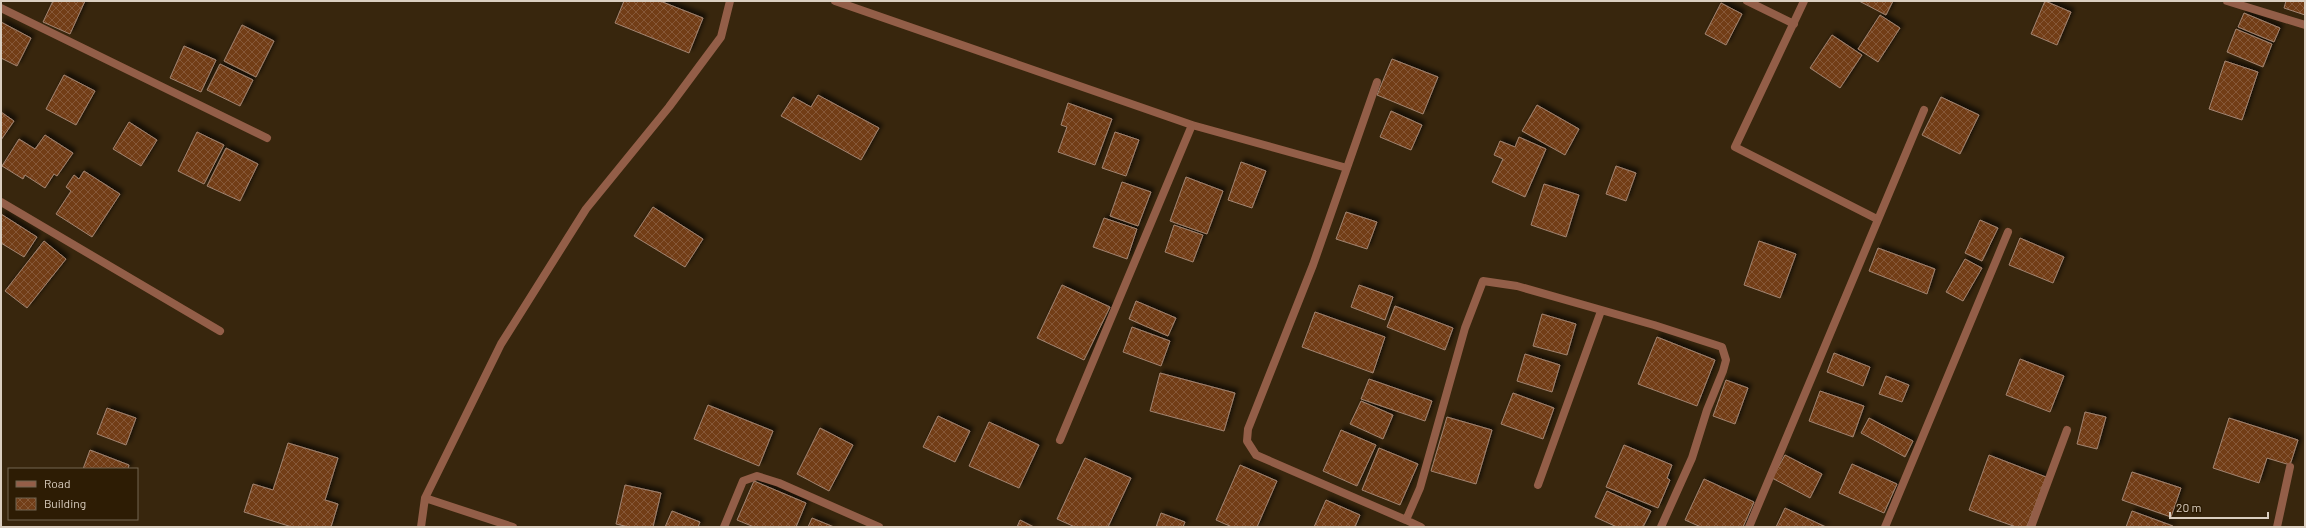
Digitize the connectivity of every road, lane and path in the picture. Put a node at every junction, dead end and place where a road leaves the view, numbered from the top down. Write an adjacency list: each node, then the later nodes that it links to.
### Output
1 (730, 1): 23 (street)
2 (835, 1): 11 (street)
3 (1747, 1): 7 (street)
4 (1804, 1): 7 (street)
5 (2227, 1): 8 (street)
6 (1, 8): 12 (street)
7 (1794, 24): 15 (street)
8 (2305, 25)
9 (1377, 82): 13 (street)
10 (1924, 110): 15 (street)
11 (1192, 125): 13 (street); 20 (street)
12 (267, 138)
13 (1348, 168): 24 (street)
14 (1, 202): 18 (street)
15 (1877, 219): 31 (street)
16 (2008, 232): 32 (street)
17 (1601, 311): 22 (street); 24 (street); 30 (street)
18 (220, 331)
19 (2066, 430): 33 (street)
20 (1060, 440)
21 (2290, 467): 34 (street)
22 (1538, 485)
23 (425, 498): 25 (street); 26 (street)
24 (1406, 520): 29 (street)
25 (421, 527)
26 (513, 527)
27 (724, 527): 28 (street)
28 (879, 527)
29 (1421, 527)
30 (1661, 527)
31 (1748, 527)
32 (1885, 527)
33 (2031, 527)
34 (2277, 527)

